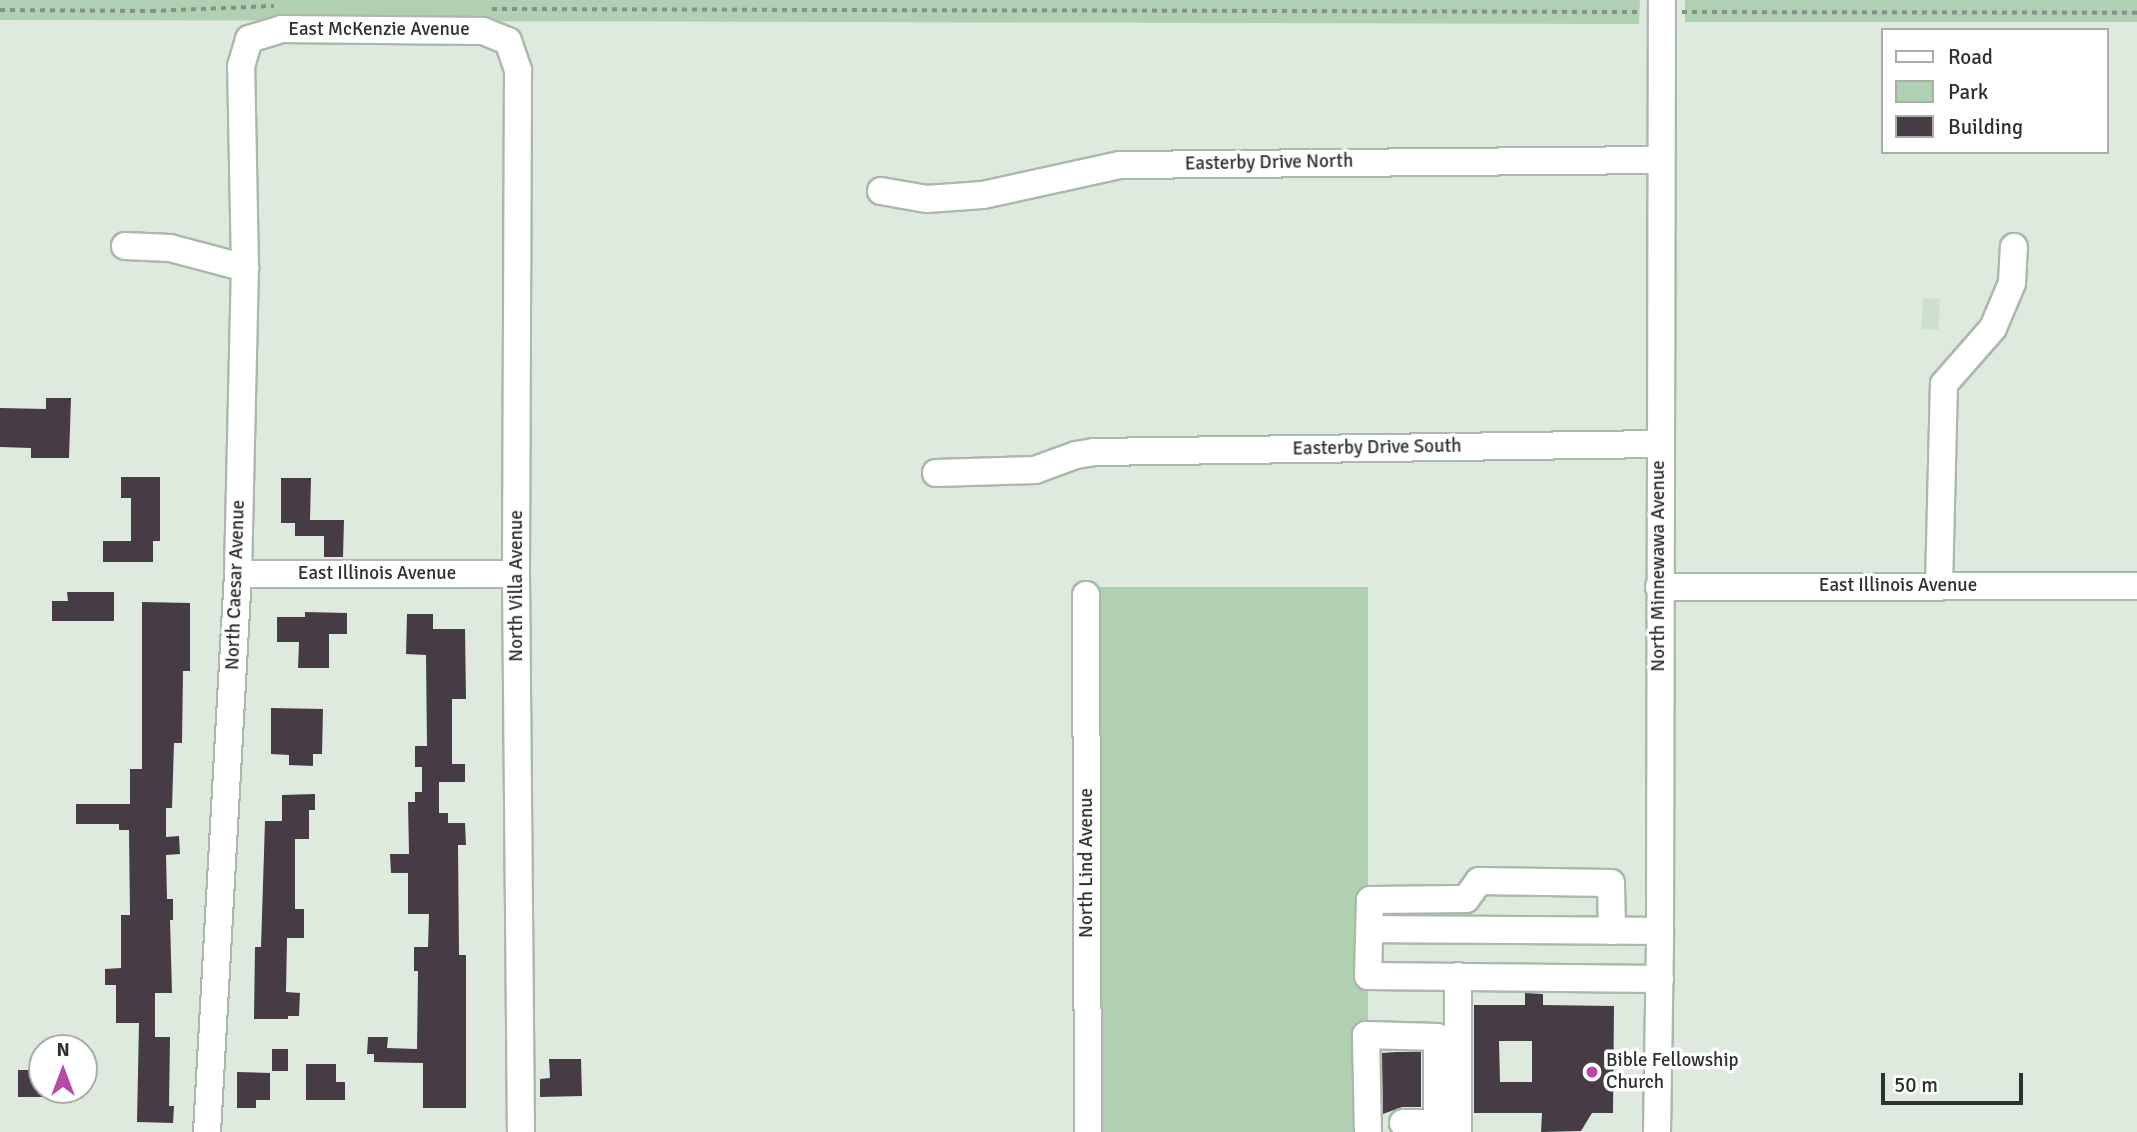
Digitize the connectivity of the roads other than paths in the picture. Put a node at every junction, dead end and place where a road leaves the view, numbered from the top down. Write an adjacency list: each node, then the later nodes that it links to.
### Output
1 (1662, 6): 4 (street, North Minnewawa Avenue)
2 (249, 39): 3 (street, East McKenzie Avenue); 8 (street, North Caesar Avenue)
3 (508, 41): 11 (street, North Villa Avenue)
4 (1661, 160): 5 (street, Easterby Drive North); 9 (street, North Minnewawa Avenue)
5 (881, 191)
6 (125, 246): 8 (street)
7 (2014, 247): 13 (street)
8 (245, 268): 12 (street, North Caesar Avenue)
9 (1659, 444): 10 (street, Easterby Drive South); 15 (street, North Minnewawa Avenue)
10 (936, 473)
11 (516, 573): 12 (street, East Illinois Avenue); 25 (street, North Villa Avenue)
12 (238, 574): 24 (street, North Caesar Avenue)
13 (1940, 586): 14 (street, East Illinois Avenue); 15 (street, East Illinois Avenue)
14 (2137, 586)
15 (1659, 587): 19 (street, North Minnewawa Avenue)
16 (1086, 595): 26 (street, North Lind Avenue)
17 (1370, 929): 18 (street); 18 (street); 20 (street)
18 (1612, 931): 19 (street)
19 (1660, 931): 21 (street, North Minnewawa Avenue)
20 (1458, 976): 21 (street); 23 (street)
21 (1660, 979): 28 (street, North Minnewawa Avenue)
22 (1403, 1123): 23 (street)
23 (1444, 1129): 27 (street)
24 (207, 1132)
25 (521, 1132)
26 (1088, 1132)
27 (1368, 1132)
28 (1657, 1132)

